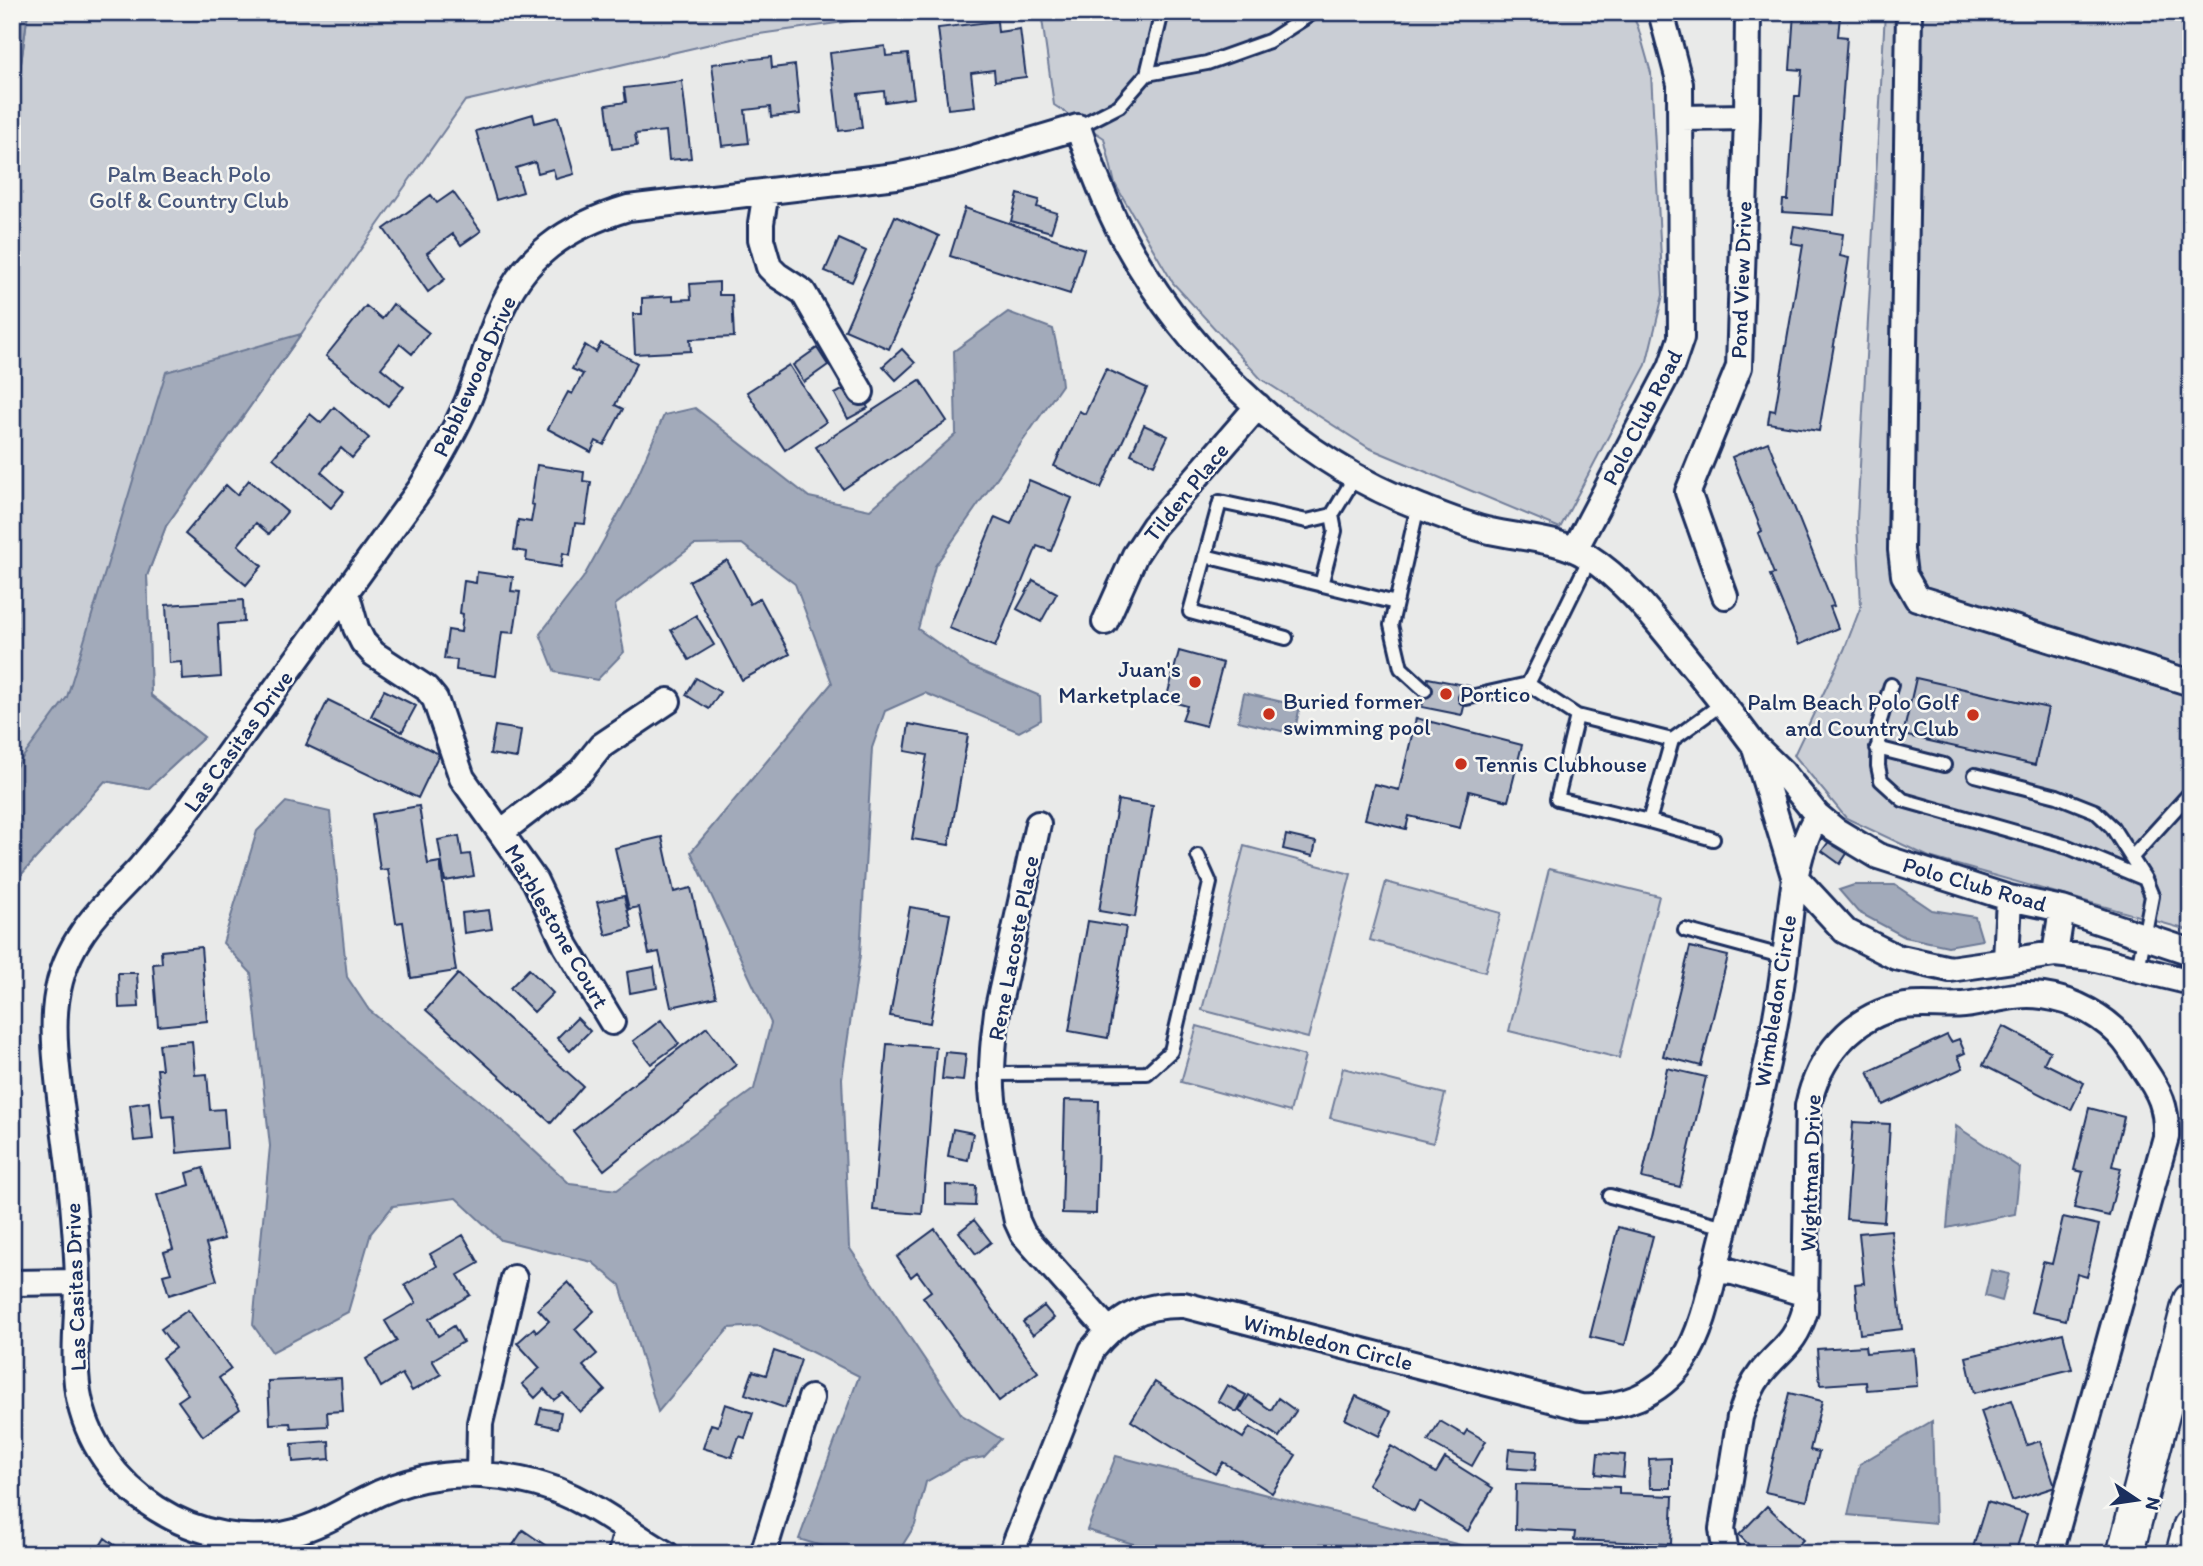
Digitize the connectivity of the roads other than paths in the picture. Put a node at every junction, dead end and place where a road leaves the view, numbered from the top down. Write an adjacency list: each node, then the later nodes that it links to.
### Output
1 (1162, 12): 6 (lane)
2 (1314, 12): 6 (lane)
3 (1661, 12): 8 (street, Polo Club Road)
4 (1748, 12): 7 (street, Pond View Drive)
5 (1909, 12): 24 (street)
6 (1147, 74): 9 (lane)
7 (1748, 117): 8 (street); 20 (street, Pond View Drive)
8 (1681, 118): 16 (street, Polo Club Road)
9 (1078, 127): 10 (street, Pebblewood Drive); 12 (street)
10 (766, 192): 11 (street); 19 (street, Pebblewood Drive)
11 (861, 392)
12 (1258, 406): 13 (street); 22 (street, Tilden Place)
13 (1356, 475): 14 (street); 15 (lane)
14 (1418, 506): 16 (street); 21 (lane)
15 (1332, 515): 17 (lane); 18 (lane)
16 (1582, 553): 25 (lane); 30 (street, Polo Club Road)
17 (1205, 555): 18 (lane); 23 (lane)
18 (1321, 584): 21 (lane)
19 (345, 592): 41 (street, Marblestone Court); 63 (street, Las Casitas Drive)
20 (1725, 596)
21 (1396, 603): 27 (lane)
22 (1105, 622)
23 (1286, 638)
24 (2191, 683)
25 (1528, 684): 28 (lane); 31 (lane)
26 (1891, 685): 34 (lane)
27 (1425, 690)
28 (1466, 698)
29 (668, 701): 41 (street, Marblestone Court)
30 (1723, 703): 32 (lane); 33 (street, Polo Club Road)
31 (1577, 716): 32 (lane); 39 (lane)
32 (1672, 740): 39 (lane)
33 (1754, 745): 38 (street, Polo Club Road); 45 (street, Polo Club Road)
34 (1877, 748): 35 (lane); 46 (lane)
35 (1944, 765)
36 (1975, 775): 44 (lane)
37 (2191, 792): 44 (lane)
38 (1816, 816): 45 (street, Wimbledon Circle); 47 (street, Polo Club Road)
39 (1650, 821): 42 (lane)
40 (1038, 824): 58 (street, Rene Lacoste Place)
41 (501, 832): 57 (street, Marblestone Court)
42 (1713, 839)
43 (1198, 856): 58 (lane)
44 (2132, 857): 46 (lane)
45 (1794, 876): 53 (street, Wimbledon Circle); 54 (street, Polo Club Road)
46 (2145, 879): 50 (lane)
47 (2009, 898): 48 (street, Polo Club Road); 54 (street)
48 (2062, 909): 50 (street, Polo Club Road); 52 (street)
49 (1685, 930): 53 (lane)
50 (2146, 936): 51 (street, Polo Club Road); 55 (lane)
51 (2191, 952)
52 (2055, 954): 54 (street, Polo Club Road); 55 (street, Polo Club Road)
53 (1785, 957): 60 (street, Wimbledon Circle)
54 (2006, 960)
55 (2138, 969): 56 (street, Polo Club Road)
56 (2191, 982)
57 (612, 1021)
58 (992, 1074): 67 (street, Rene Lacoste Place)
59 (1610, 1196): 60 (lane)
60 (1726, 1227): 61 (street, Wimbledon Circle)
61 (1714, 1270): 65 (street); 67 (street, Wimbledon Circle)
62 (514, 1278): 69 (street)
63 (78, 1282): 64 (street); 72 (street, Las Casitas Drive)
64 (12, 1283)
65 (1806, 1294): 77 (street, Wightman Drive); 78 (street, Wightman Drive)
66 (2191, 1301): 79 (main road)
67 (1108, 1330): 76 (street, Wimbledon Circle)
68 (811, 1398): 75 (street)
69 (478, 1474): 71 (street, Las Casitas Drive); 72 (street, Las Casitas Drive)
70 (2191, 1527): 80 (main road)
71 (627, 1530): 73 (street); 74 (street, Las Casitas Drive)
72 (210, 1544)
73 (621, 1554)
74 (666, 1554)
75 (763, 1554)
76 (1010, 1554)
77 (1726, 1554)
78 (2050, 1554)
79 (2125, 1554)
80 (2184, 1554)

